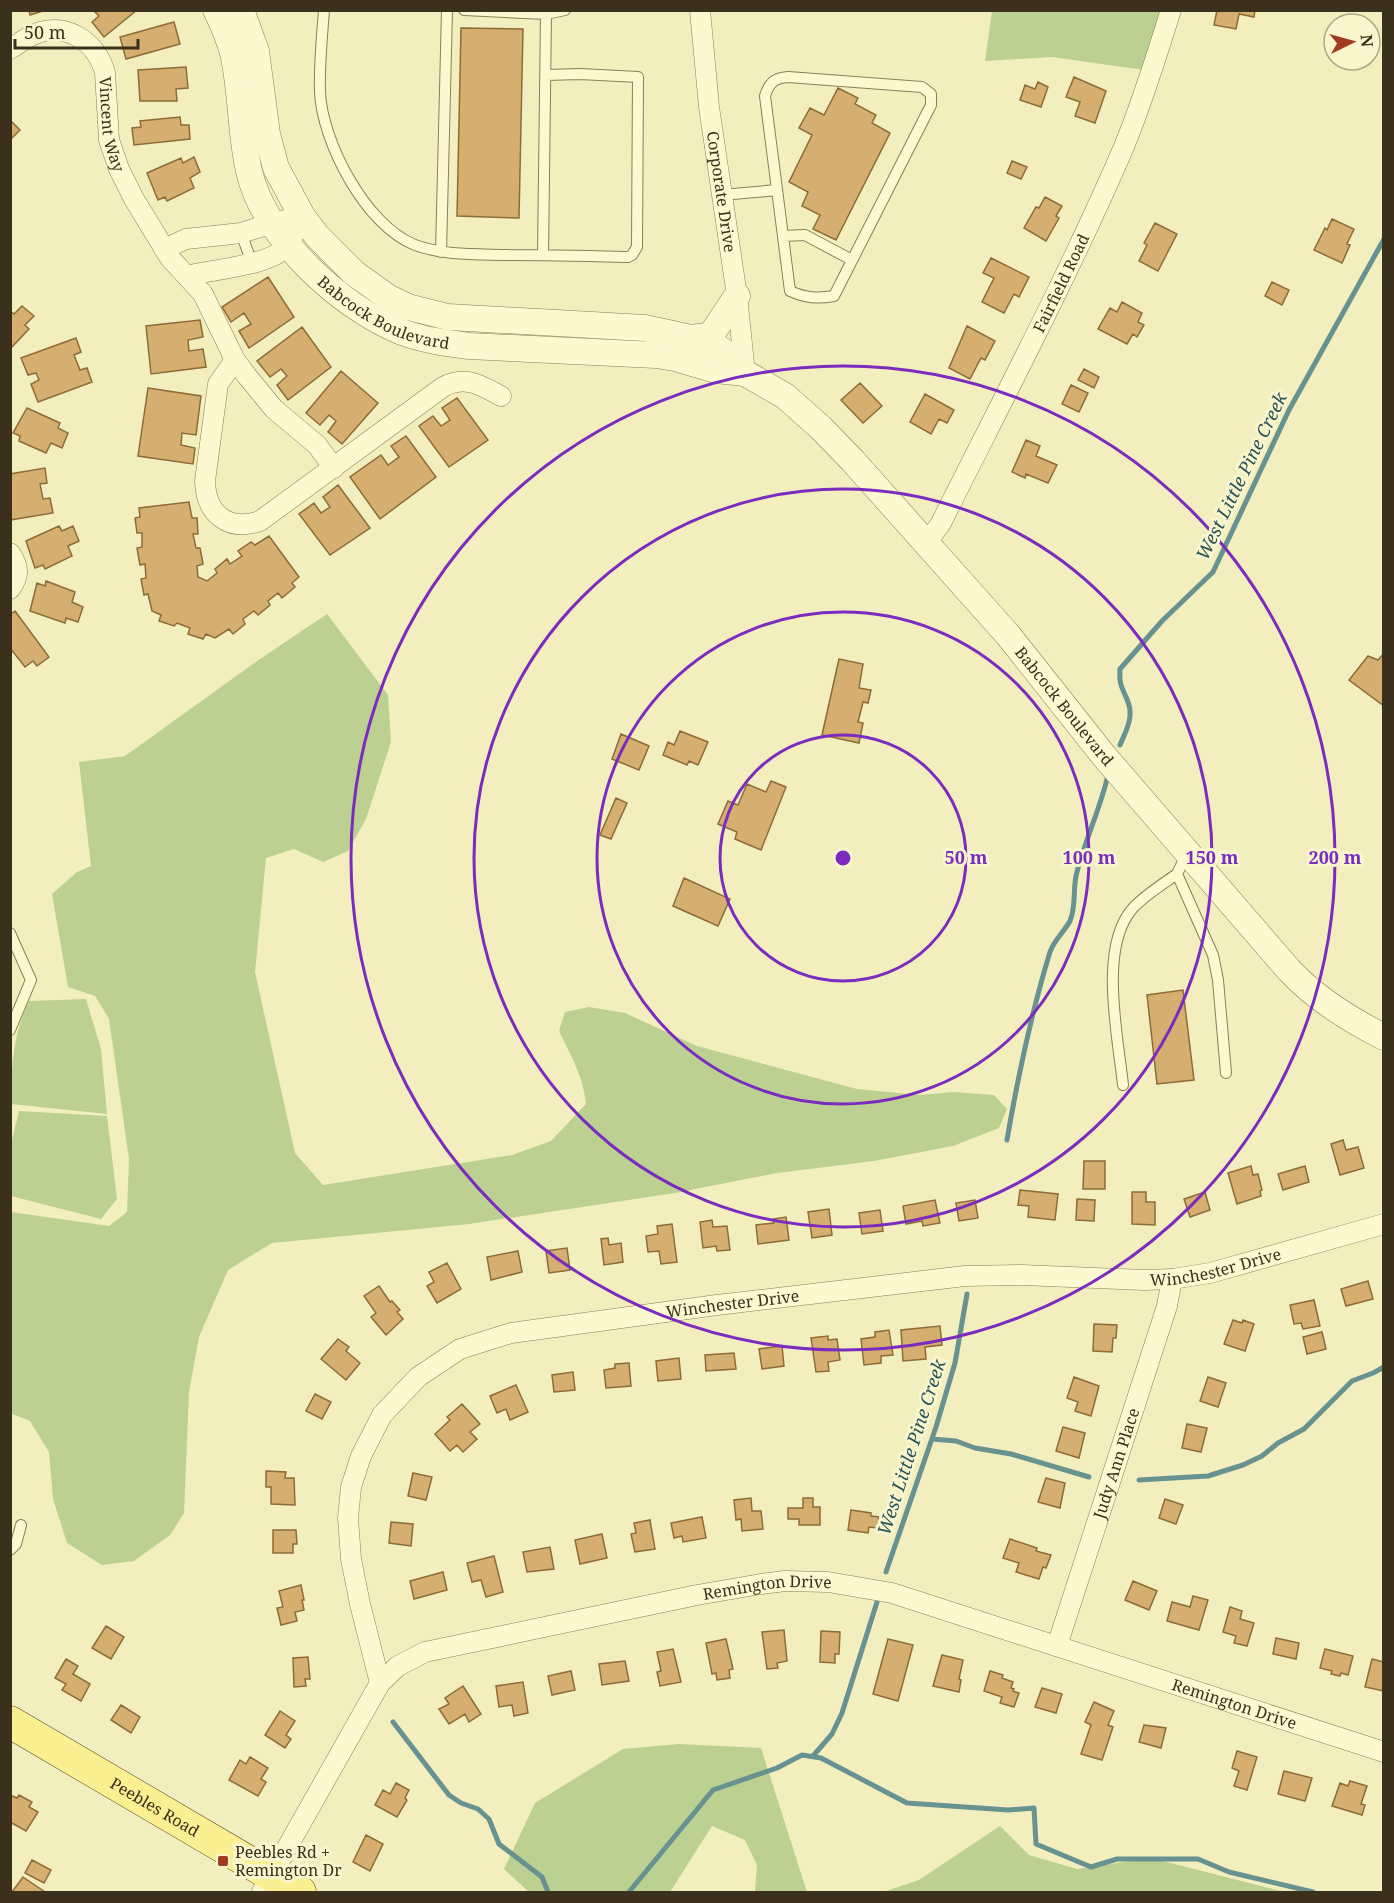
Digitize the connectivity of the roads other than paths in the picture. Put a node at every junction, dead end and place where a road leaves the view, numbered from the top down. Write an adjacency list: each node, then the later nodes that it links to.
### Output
1 (216, 10): 15 (street, Babcock Boulevard)
2 (241, 10): 14 (street, Babcock Boulevard)
3 (324, 10): 20 (lane)
4 (447, 10): 20 (lane)
5 (464, 10): 9 (lane)
6 (565, 10): 9 (lane)
7 (700, 10): 13 (street, Corporate Drive)
8 (1171, 10): 31 (street, Fairfield Road)
9 (546, 14): 11 (lane)
10 (10, 50): 19 (street, Vincent Way)
11 (546, 75): 21 (lane); 21 (lane)
12 (777, 190): 13 (lane); 17 (lane); 22 (lane)
13 (722, 195): 25 (street, Corporate Drive)
14 (302, 216): 15 (street); 18 (street); 26 (street, Babcock Boulevard)
15 (273, 223): 16 (street); 18 (street, Babcock Boulevard)
16 (241, 233): 19 (street); 23 (lane)
17 (783, 236): 22 (lane); 22 (lane)
18 (288, 245): 23 (street); 28 (street, Babcock Boulevard)
19 (164, 249): 24 (street, Vincent Way)
20 (441, 252): 21 (lane)
21 (543, 255)
22 (852, 260)
23 (252, 263): 24 (street)
24 (187, 276): 27 (street, Vincent Way)
25 (737, 296): 26 (street); 28 (street, Corporate Drive)
26 (691, 338): 28 (street, Babcock Boulevard)
27 (235, 360): 30 (street, Vincent Way); 30 (street)
28 (746, 373): 31 (street, Babcock Boulevard)
29 (501, 396): 30 (street)
30 (334, 468)
31 (926, 544): 34 (street, Babcock Boulevard)
32 (10, 553): 33 (street)
33 (10, 589)
34 (1182, 863): 37 (street, Babcock Boulevard); 38 (lane); 39 (lane)
35 (10, 933): 36 (lane)
36 (10, 1030)
37 (1383, 1037)
38 (1226, 1073)
39 (1123, 1085)
40 (1383, 1224): 41 (street, Winchester Drive)
41 (1172, 1279): 44 (street, Judy Ann Place); 45 (street, Winchester Drive)
42 (21, 1525): 43 (lane)
43 (10, 1550)
44 (1057, 1647): 45 (street, Remington Drive); 47 (street, Remington Drive)
45 (380, 1683): 48 (street, Remington Drive)
46 (10, 1722): 48 (main road, Peebles Road)
47 (1383, 1752)
48 (267, 1885): 49 (main road, Peebles Road)
49 (300, 1893)

